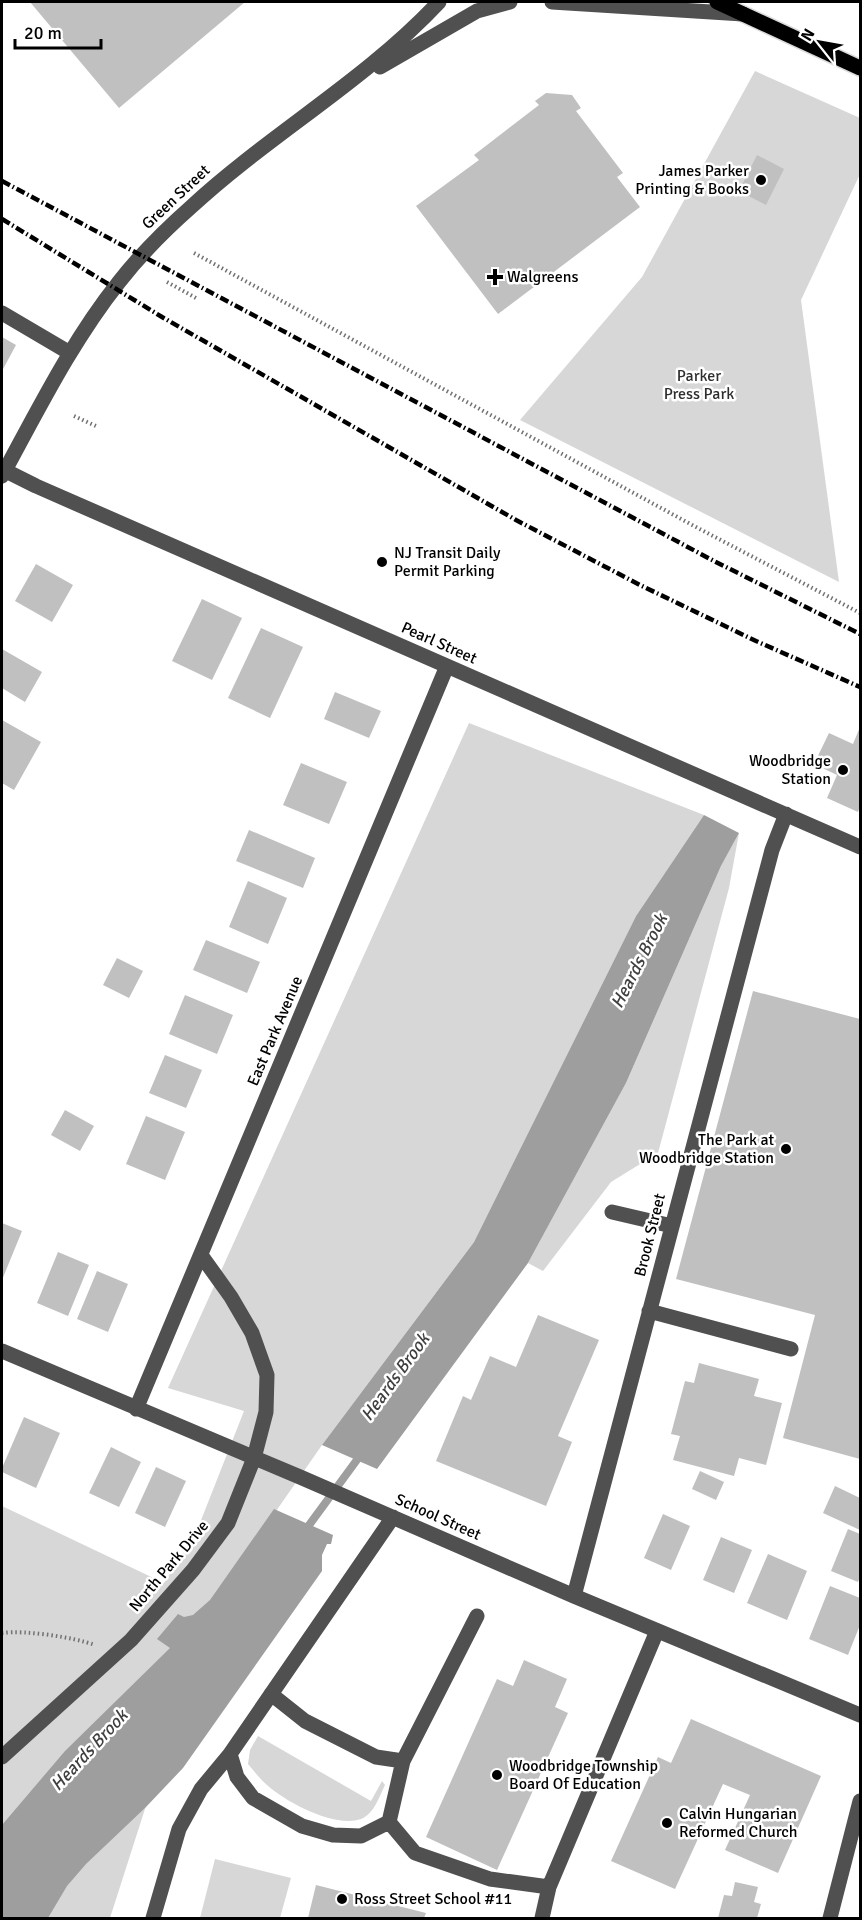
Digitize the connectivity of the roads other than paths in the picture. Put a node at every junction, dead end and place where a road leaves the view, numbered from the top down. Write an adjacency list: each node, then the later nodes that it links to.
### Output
1 (439, 2): 7 (street, Green Street)
2 (510, 2): 7 (street)
3 (552, 2): 5 (street)
4 (717, 2): 5 (main road)
5 (745, 14): 6 (main road)
6 (861, 68)
7 (341, 89): 9 (street, Green Street)
8 (2, 313): 9 (street)
9 (70, 353): 10 (street, Green Street)
10 (8, 450): 11 (street, Green Street)
11 (3, 473): 12 (street, Pearl Street)
12 (447, 666): 13 (street, Pearl Street); 17 (street, East Park Avenue)
13 (786, 814): 14 (street, Pearl Street); 16 (street, Brook Street)
14 (861, 846)
15 (612, 1212): 16 (street)
16 (672, 1226): 18 (street, Brook Street)
17 (201, 1255): 21 (street, East Park Avenue); 22 (street, North Park Drive)
18 (649, 1311): 19 (street); 24 (street, Brook Street)
19 (791, 1349)
20 (2, 1351): 21 (street, School Street)
21 (135, 1409): 22 (street, School Street)
22 (254, 1458): 23 (street, School Street); 30 (street, North Park Drive)
23 (393, 1517): 24 (street, School Street); 27 (street)
24 (574, 1596): 26 (street, School Street)
25 (477, 1616): 31 (street)
26 (657, 1631): 28 (street, School Street); 34 (street)
27 (272, 1694): 29 (street); 31 (street)
28 (861, 1715)
29 (230, 1754): 33 (street); 35 (street)
30 (2, 1757)
31 (403, 1761): 33 (street)
32 (861, 1801): 37 (street)
33 (389, 1822): 34 (street)
34 (549, 1887): 36 (street)
35 (153, 1918)
36 (542, 1918)
37 (830, 1918)

